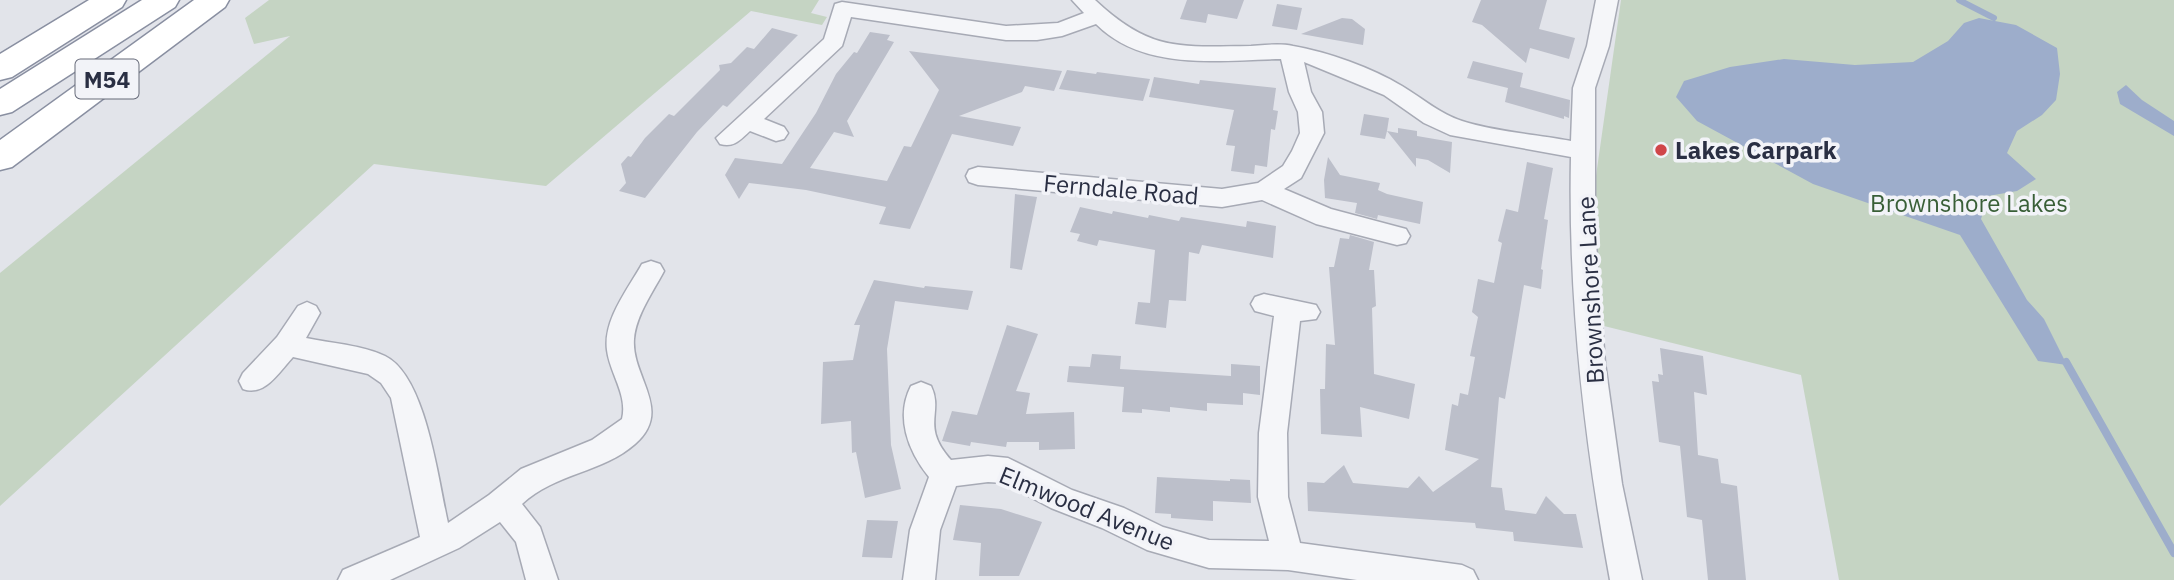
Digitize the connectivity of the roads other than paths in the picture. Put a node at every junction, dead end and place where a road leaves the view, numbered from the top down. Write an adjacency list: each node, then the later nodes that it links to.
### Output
1 (71, 0): 10 (highway)
2 (109, 0): 12 (highway); 13 (highway)
3 (164, 0): 14 (highway)
4 (201, 0): 19 (highway)
5 (214, 0): 19 (highway, M54)
6 (1607, 0): 18 (street, Brownshore Lane)
7 (817, 6): 9 (street)
8 (1090, 8): 9 (street); 11 (street)
9 (842, 9): 15 (street)
10 (0, 43)
11 (1290, 52): 18 (street); 21 (street, Ferndale Road)
12 (0, 55)
13 (0, 69)
14 (0, 104)
15 (748, 121): 16 (street); 17 (street)
16 (776, 133)
17 (728, 138)
18 (1583, 151): 37 (street, Brownshore Lane)
19 (0, 157)
20 (971, 175): 21 (street, Ferndale Road)
21 (1264, 191): 22 (street)
22 (1397, 236)
23 (651, 271): 30 (street)
24 (1287, 309): 32 (street)
25 (307, 313): 26 (street)
26 (287, 345): 27 (street); 31 (street)
27 (253, 381)
28 (921, 394): 29 (street)
29 (945, 474): 32 (street, Elmwood Avenue); 35 (street)
30 (500, 505): 31 (street); 34 (street)
31 (438, 543): 33 (street)
32 (1288, 556): 36 (street, Elmwood Avenue)
33 (354, 580)
34 (542, 580)
35 (919, 580)
36 (1462, 580)
37 (1626, 580)

